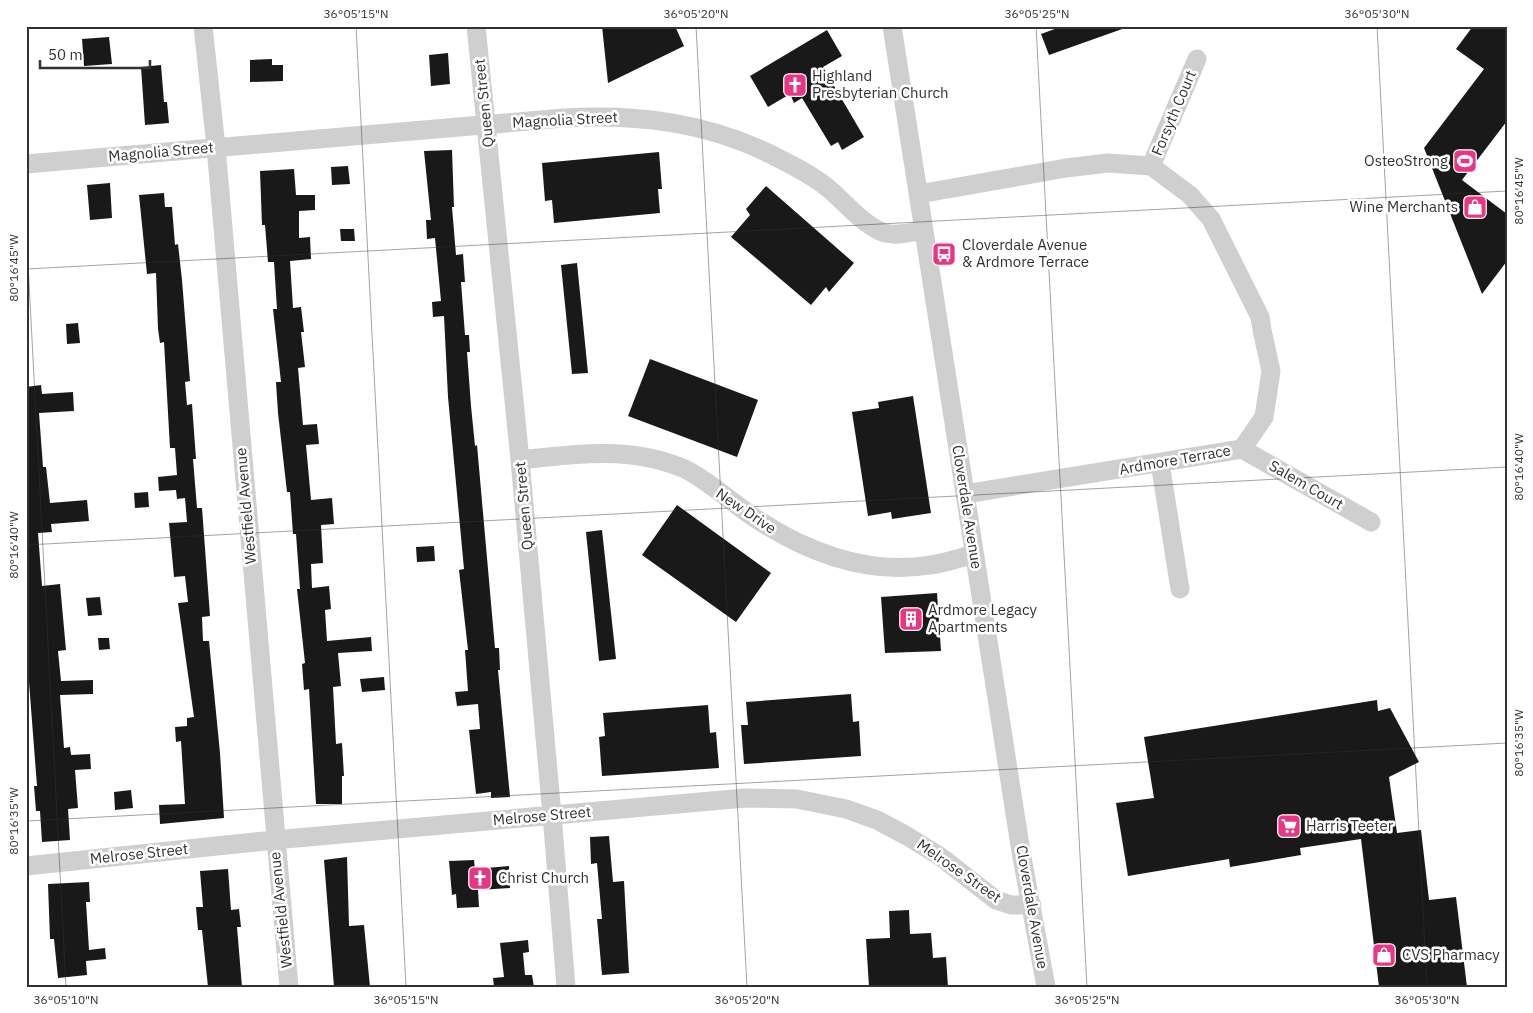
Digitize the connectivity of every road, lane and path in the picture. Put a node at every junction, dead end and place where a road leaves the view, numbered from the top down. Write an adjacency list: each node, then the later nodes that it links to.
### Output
1 (203, 26): 6 (street, Westfield Avenue)
2 (476, 26): 5 (street, Queen Street)
3 (892, 26): 9 (street, Cloverdale Avenue)
4 (1197, 59): 8 (street, Forsyth Court)
5 (487, 124): 6 (street, Magnolia Street); 10 (street, Magnolia Street); 12 (street, Queen Street)
6 (216, 147): 7 (street, Magnolia Street); 19 (street, Westfield Avenue)
7 (26, 164)
8 (1151, 166): 9 (street); 11 (street, Ardmore Terrace)
9 (919, 194): 10 (street, Cloverdale Avenue)
10 (924, 230): 14 (street, Cloverdale Avenue)
11 (1242, 449): 13 (street, Ardmore Terrace); 15 (street, Salem Court)
12 (520, 460): 16 (street, New Drive); 18 (street, Queen Street)
13 (1160, 463): 14 (street, Ardmore Terrace); 17 (street)
14 (965, 494): 16 (street, Cloverdale Avenue)
15 (1371, 522)
16 (974, 554): 21 (street, Cloverdale Avenue)
17 (1180, 589)
18 (552, 816): 19 (street, Melrose Street); 21 (street, Melrose Street); 23 (street, Queen Street)
19 (274, 840): 20 (street, Melrose Street); 22 (street, Westfield Avenue)
20 (26, 866)
21 (1032, 905): 24 (street, Cloverdale Avenue)
22 (289, 987)
23 (566, 987)
24 (1046, 987)

